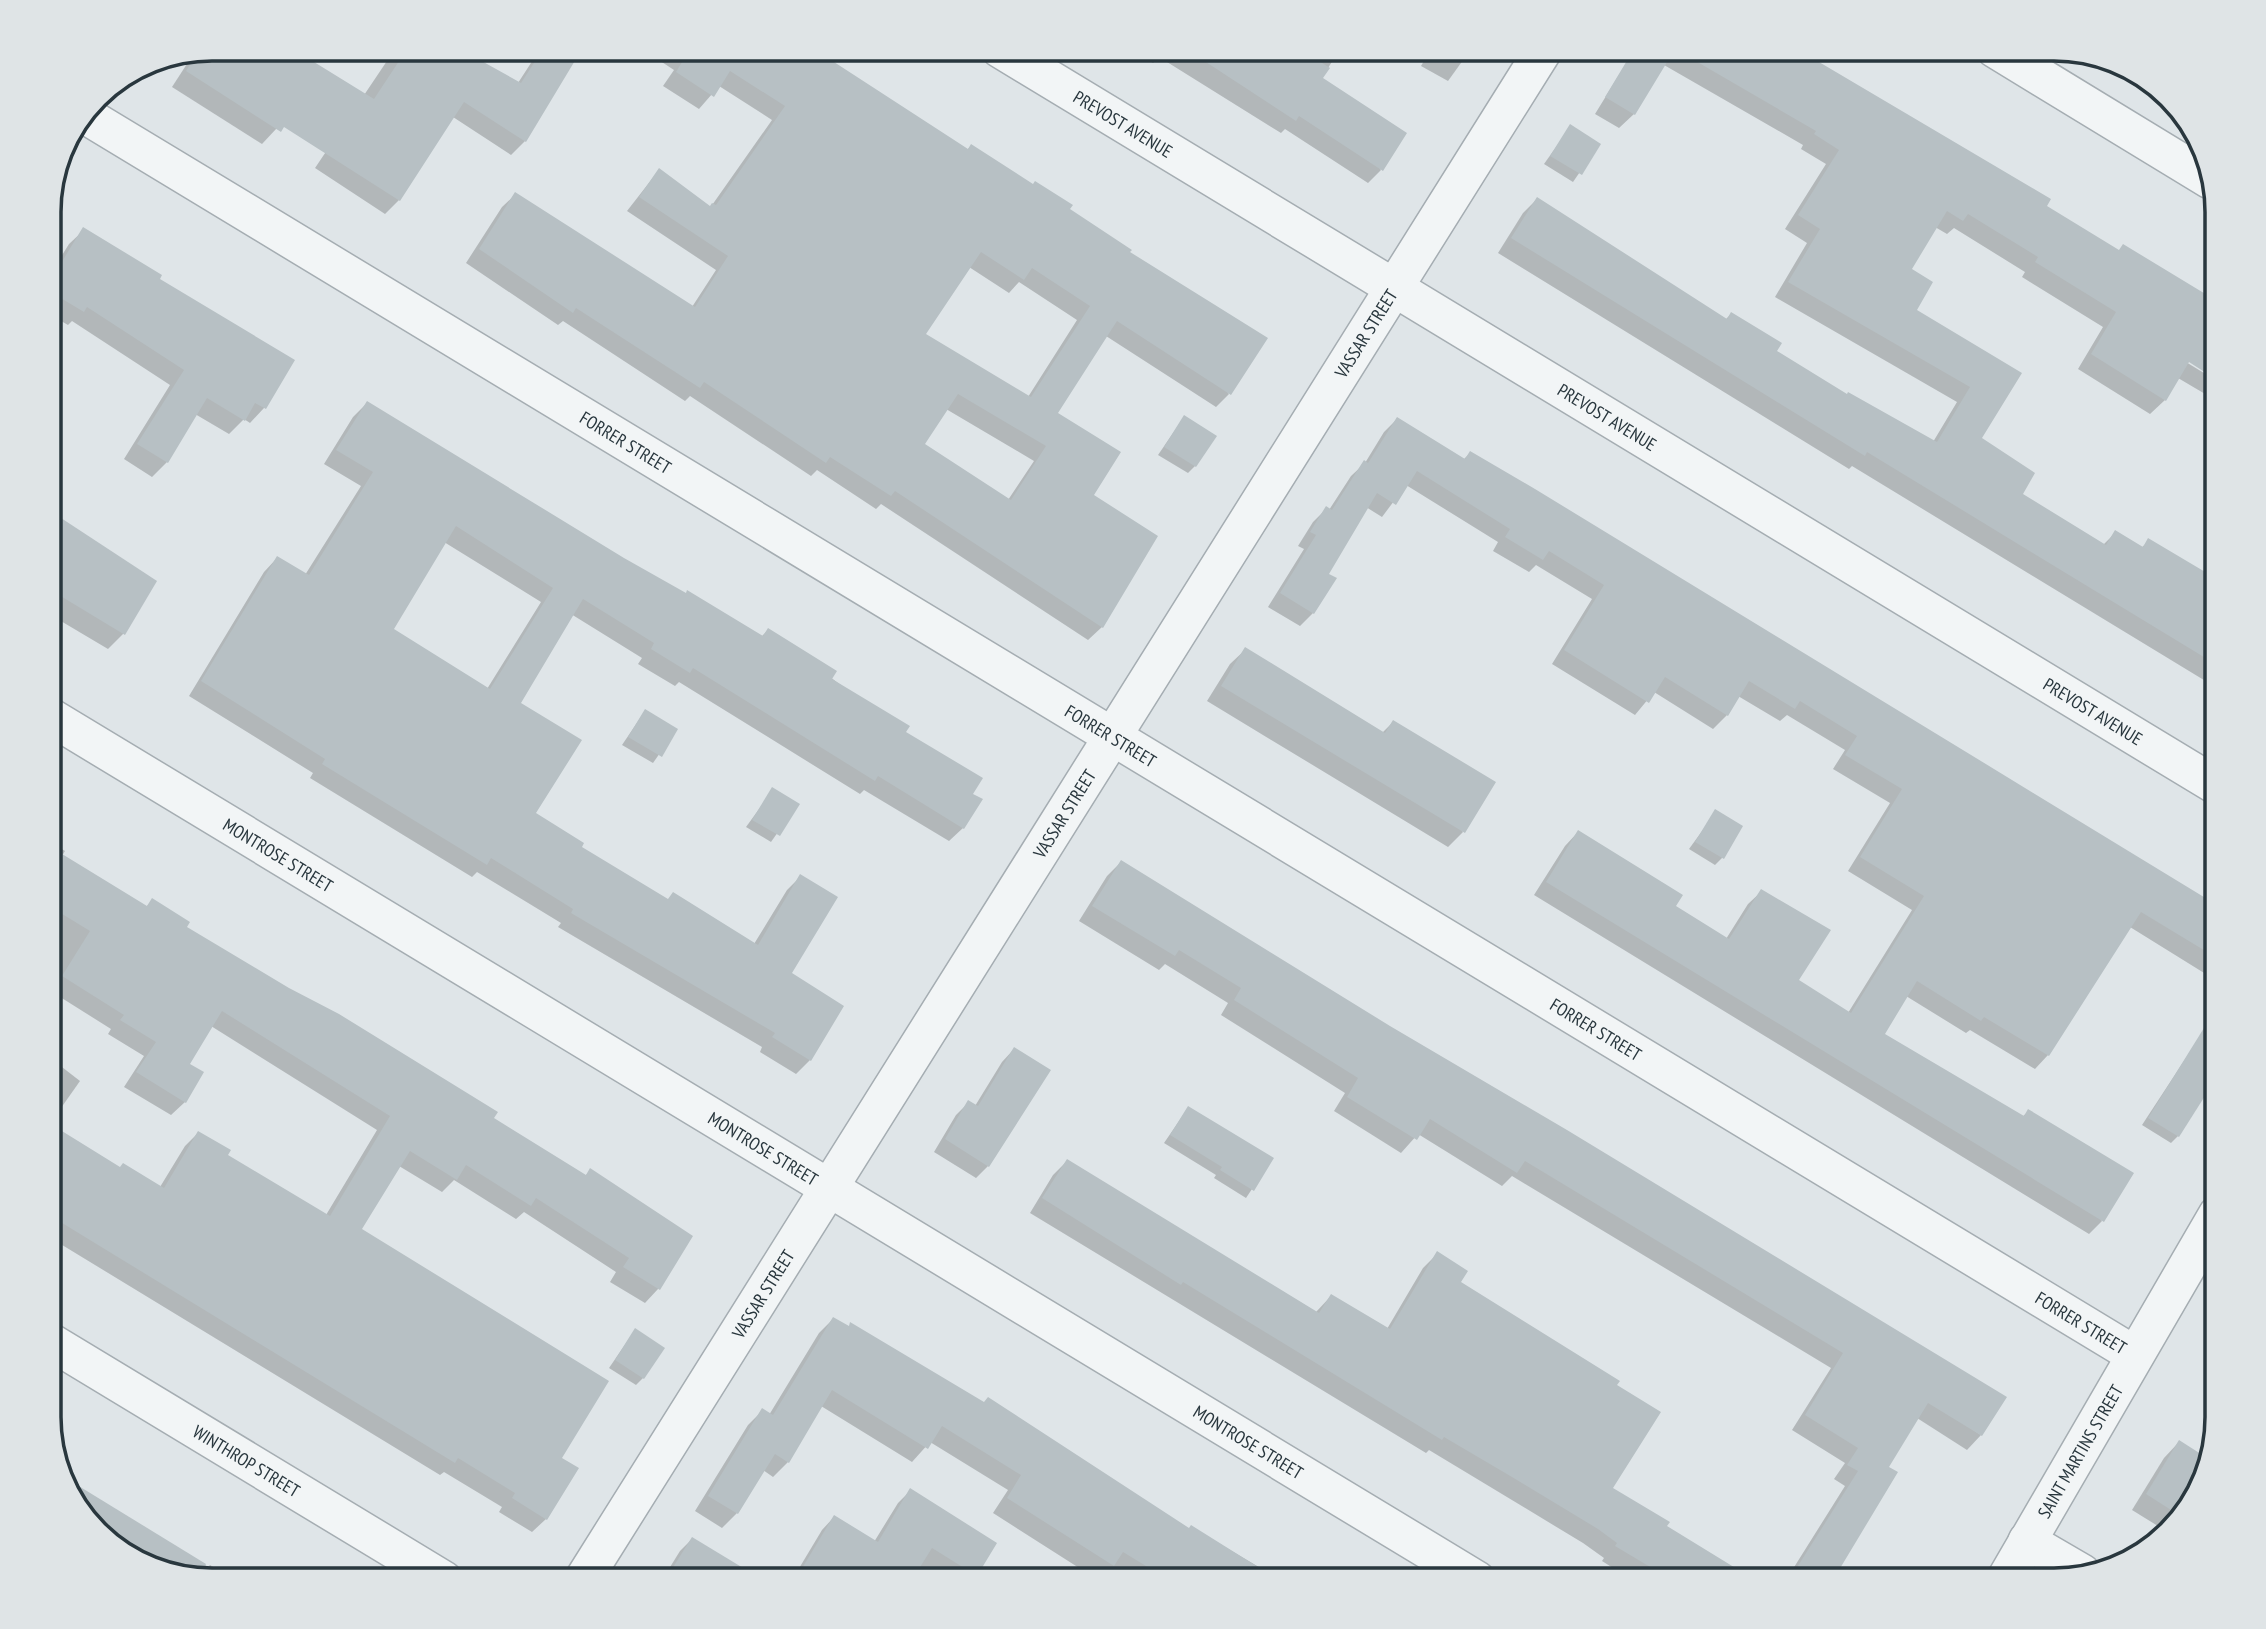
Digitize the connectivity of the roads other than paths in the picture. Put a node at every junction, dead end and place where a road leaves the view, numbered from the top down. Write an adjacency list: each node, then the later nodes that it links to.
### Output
1 (1020, 61): 6 (street, PREVOST AVENUE)
2 (1536, 61): 6 (street, VASSAR STREET)
3 (2015, 61): 5 (street)
4 (92, 120): 8 (street, FORRER STREET)
5 (2200, 174)
6 (1394, 288): 8 (street, VASSAR STREET); 9 (street, PREVOST AVENUE)
7 (62, 724): 10 (street, MONTROSE STREET)
8 (1112, 736): 10 (street, VASSAR STREET); 13 (street, FORRER STREET)
9 (2205, 779)
10 (829, 1187): 17 (street, VASSAR STREET); 18 (street, MONTROSE STREET)
11 (2205, 1235): 13 (street, SAINT MARTINS STREET)
12 (62, 1349): 16 (street, WINTHROP STREET)
13 (2135, 1355): 14 (street, SAINT MARTINS STREET)
14 (2027, 1541): 15 (street); 19 (street, SAINT MARTINS STREET)
15 (2071, 1566)
16 (424, 1568)
17 (591, 1568)
18 (1457, 1568)
19 (2012, 1568)

